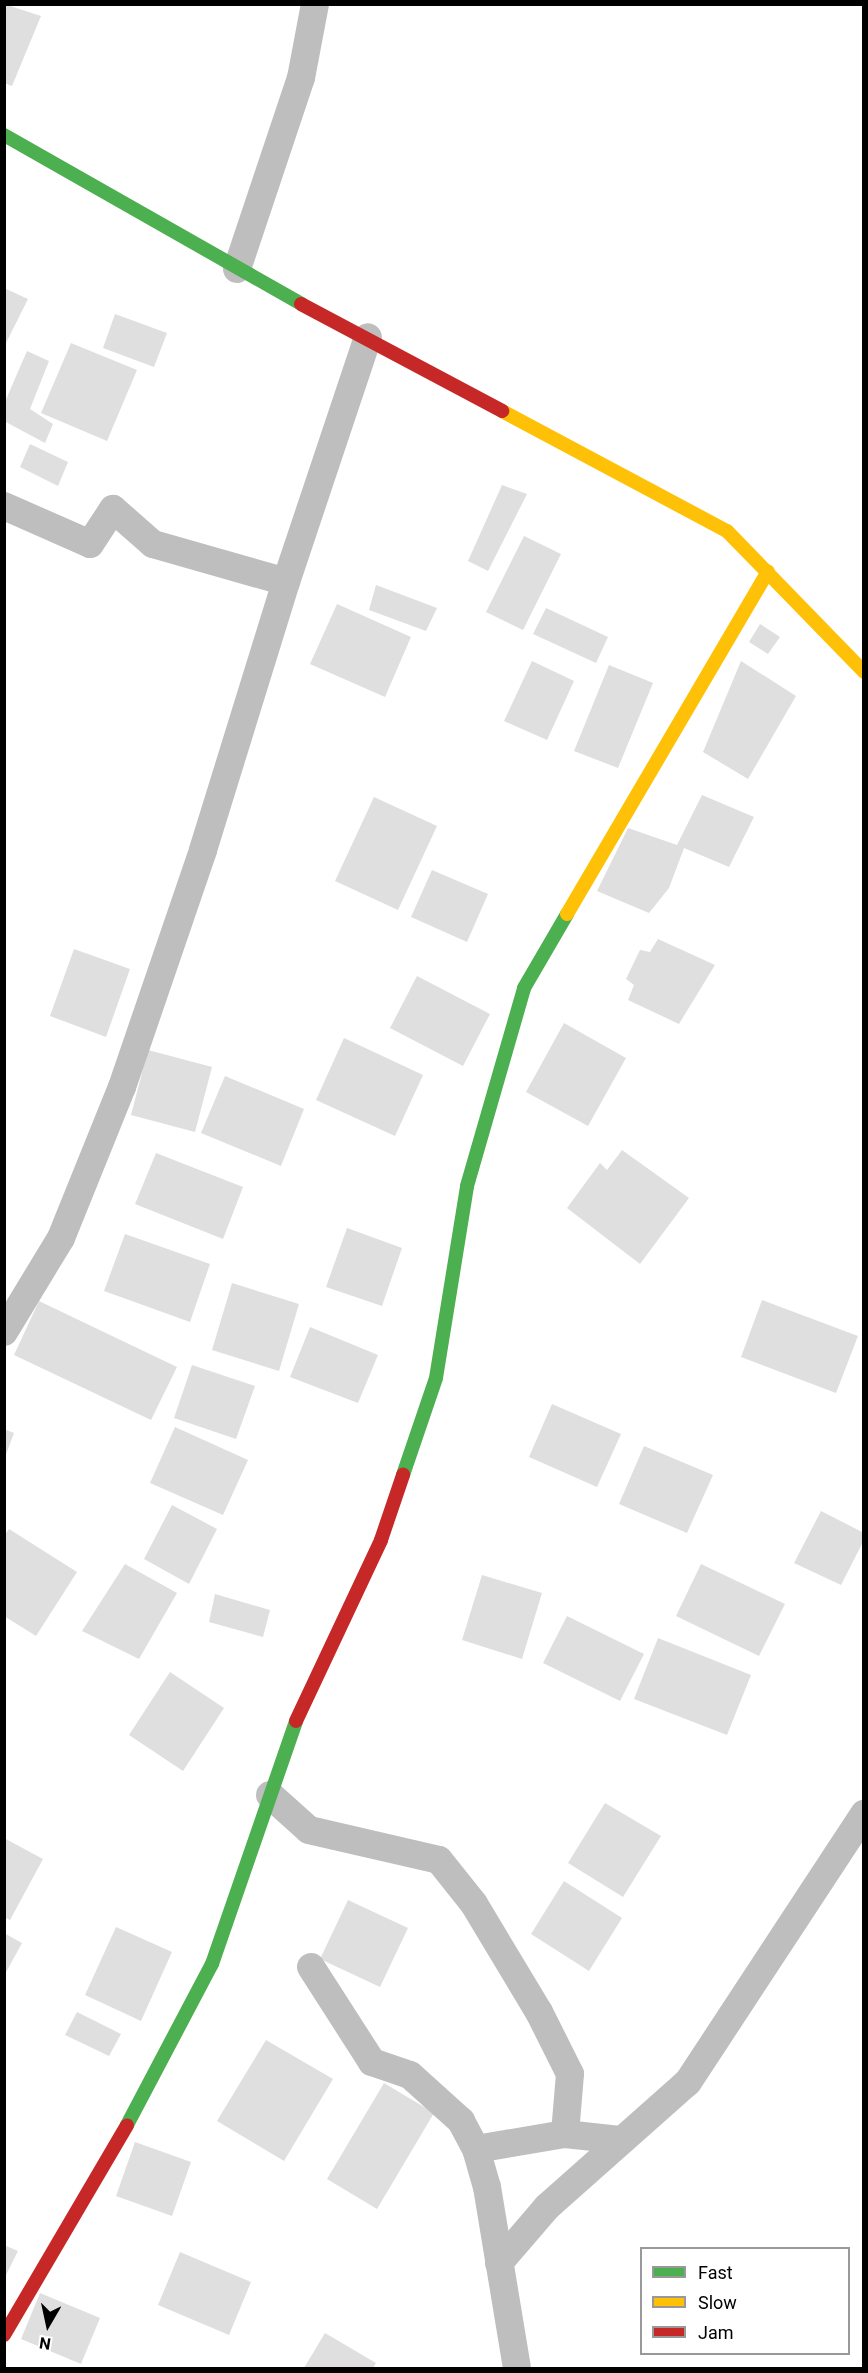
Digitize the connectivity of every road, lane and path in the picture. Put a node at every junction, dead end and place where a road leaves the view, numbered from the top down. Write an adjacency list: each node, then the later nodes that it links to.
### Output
1 (315, 4): 3 (street)
2 (4, 135): 3 (street)
3 (237, 269): 4 (street)
4 (368, 337): 6 (street); 7 (street)
5 (4, 506): 7 (street)
6 (768, 572): 8 (street); 10 (street)
7 (286, 582): 9 (street)
8 (864, 672)
9 (4, 1332)
10 (270, 1795): 13 (street); 17 (street)
11 (864, 1814): 14 (street)
12 (311, 1967): 15 (street)
13 (565, 2134): 14 (street); 15 (street)
14 (620, 2140): 16 (street)
15 (476, 2149): 16 (street)
16 (499, 2263): 18 (street)
17 (4, 2335)
18 (517, 2368)

